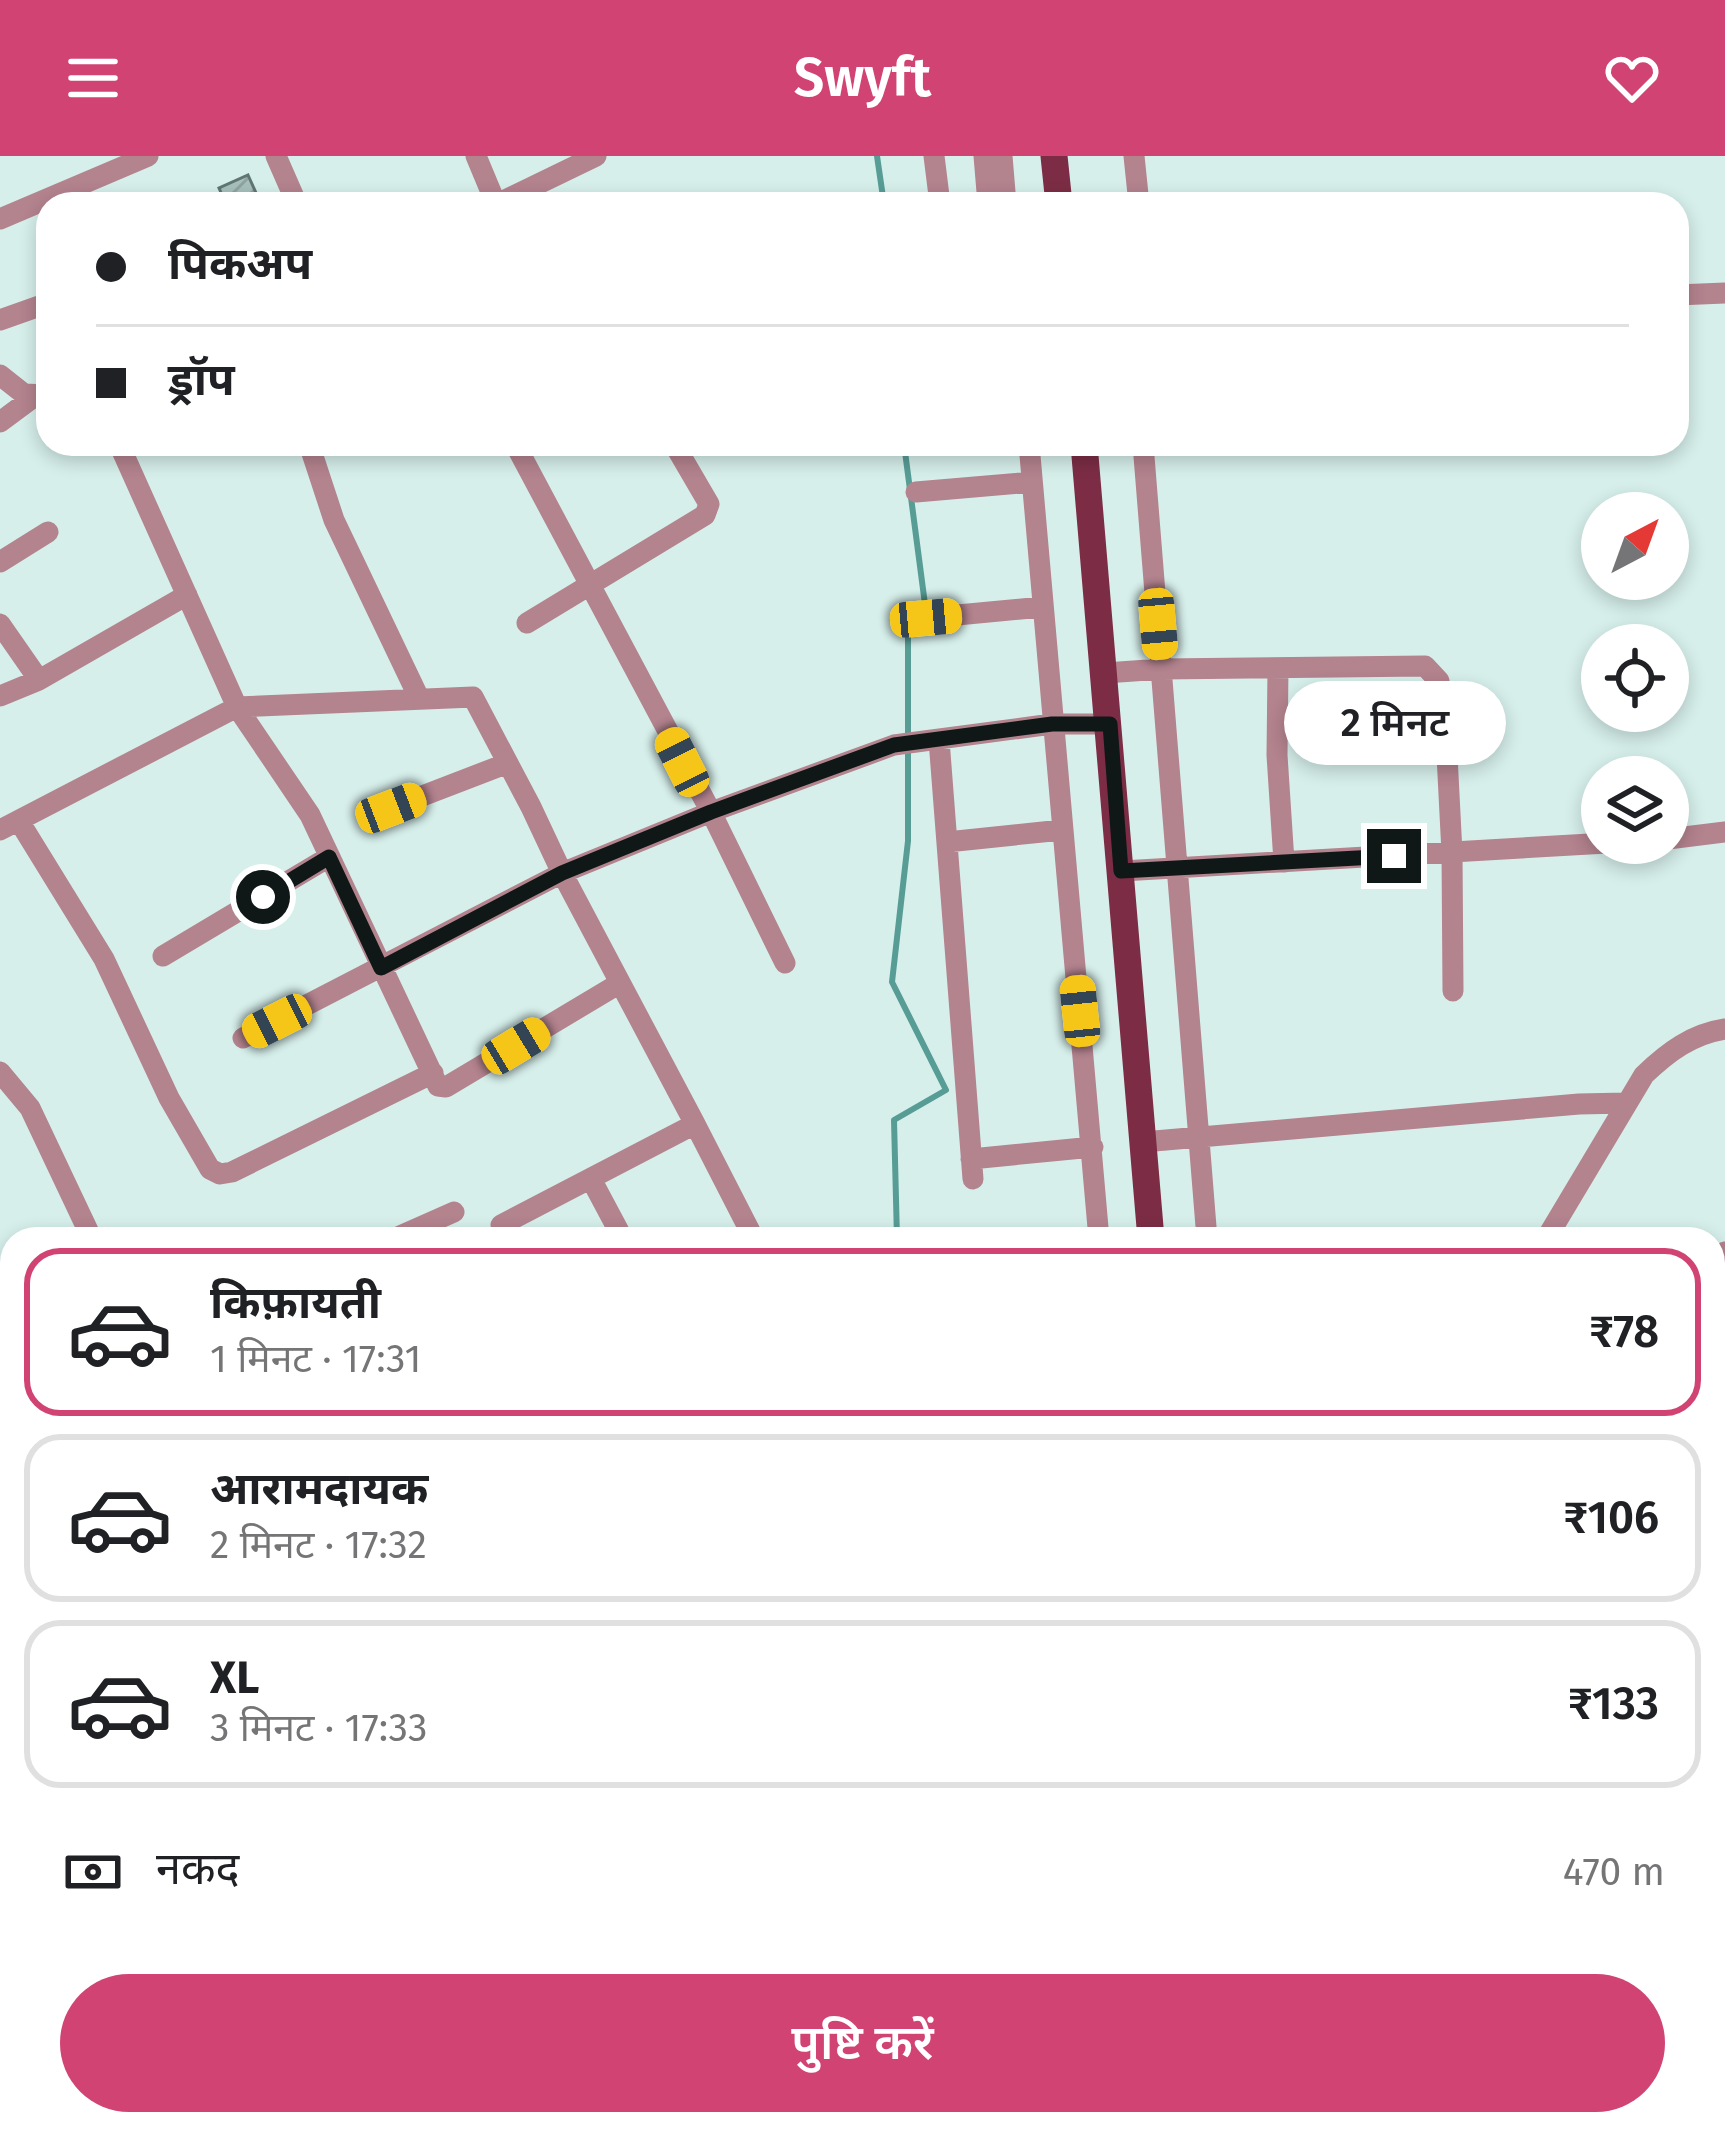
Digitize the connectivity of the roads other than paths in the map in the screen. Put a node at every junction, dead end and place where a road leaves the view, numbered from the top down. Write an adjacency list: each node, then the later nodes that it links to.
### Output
1 (148, 156): 10 (street)
2 (275, 156): 11 (street)
3 (476, 156): 12 (street)
4 (596, 156): 13 (street)
5 (934, 156): 14 (street)
6 (984, 156): 15 (street)
7 (1002, 156): 16 (street)
8 (1054, 156): 17 (main road)
9 (1134, 156): 18 (street)
10 (63, 192)
11 (291, 192)
12 (491, 192)
13 (521, 192)
14 (938, 192)
15 (987, 192)
16 (1005, 192)
17 (1058, 192)
18 (1138, 192)
19 (36, 204): 20 (street)
20 (0, 219)
21 (1725, 293): 22 (street)
22 (1689, 294)
23 (36, 307): 24 (street)
24 (0, 320)
25 (0, 375): 26 (street)
26 (36, 395)
27 (36, 399): 28 (street)
28 (0, 422)
29 (124, 456): 41 (street)
30 (313, 456): 51 (street)
31 (521, 456): 40 (street)
32 (681, 456): 40 (street)
33 (1030, 456): 36 (street)
34 (1085, 456): 48 (main road)
35 (1144, 456): 47 (street)
36 (1032, 482): 37 (street); 42 (street)
37 (916, 492)
38 (48, 532): 39 (street)
39 (0, 562)
40 (589, 584): 44 (street); 58 (street)
41 (187, 595): 49 (street); 52 (street)
42 (1042, 607): 43 (street); 53 (street)
43 (926, 618)
44 (526, 623)
45 (0, 624): 49 (street)
46 (1278, 668): 47 (street); 65 (street); 67 (street)
47 (1162, 669): 48 (street); 68 (street)
48 (1105, 673): 54 (main road)
49 (39, 680): 50 (street)
50 (0, 696)
51 (419, 698): 52 (street); 56 (street)
52 (238, 707): 59 (street); 66 (street)
53 (1052, 724): 54 (street); 55 (street); 60 (street)
54 (1110, 724): 69 (main road)
55 (939, 740): 58 (street); 63 (street)
56 (508, 763): 57 (street); 70 (street)
57 (391, 808)
58 (711, 812): 70 (street); 72 (street)
59 (9, 826): 79 (street)
60 (1062, 830): 63 (street); 84 (street)
61 (1725, 832): 62 (street)
62 (1689, 836)
63 (946, 842): 84 (street)
64 (1581, 845): 65 (street)
65 (1452, 853): 67 (street); 75 (street)
66 (329, 857): 71 (street); 73 (street)
67 (1284, 862): 68 (street)
68 (1178, 868): 69 (street); 82 (street)
69 (1121, 871): 83 (main road)
70 (562, 873): 73 (street); 74 (street)
71 (163, 956)
72 (785, 963)
73 (381, 968): 77 (street); 79 (street)
74 (620, 983): 79 (street); 81 (street)
75 (1453, 991)
76 (1725, 1029): 80 (street)
77 (243, 1038)
78 (0, 1072): 88 (street)
79 (433, 1073)
80 (1626, 1103): 82 (street); 95 (street)
81 (695, 1124): 85 (street); 91 (street)
82 (1200, 1138): 83 (street); 94 (street)
83 (1143, 1142): 93 (main road)
84 (1093, 1147): 92 (street)
85 (591, 1179): 87 (street); 90 (street)
86 (454, 1212): 89 (street)
87 (501, 1225)
88 (86, 1227)
89 (420, 1227)
90 (617, 1227)
91 (748, 1227)
92 (1099, 1227)
93 (1150, 1227)
94 (1206, 1227)
95 (1553, 1227)

